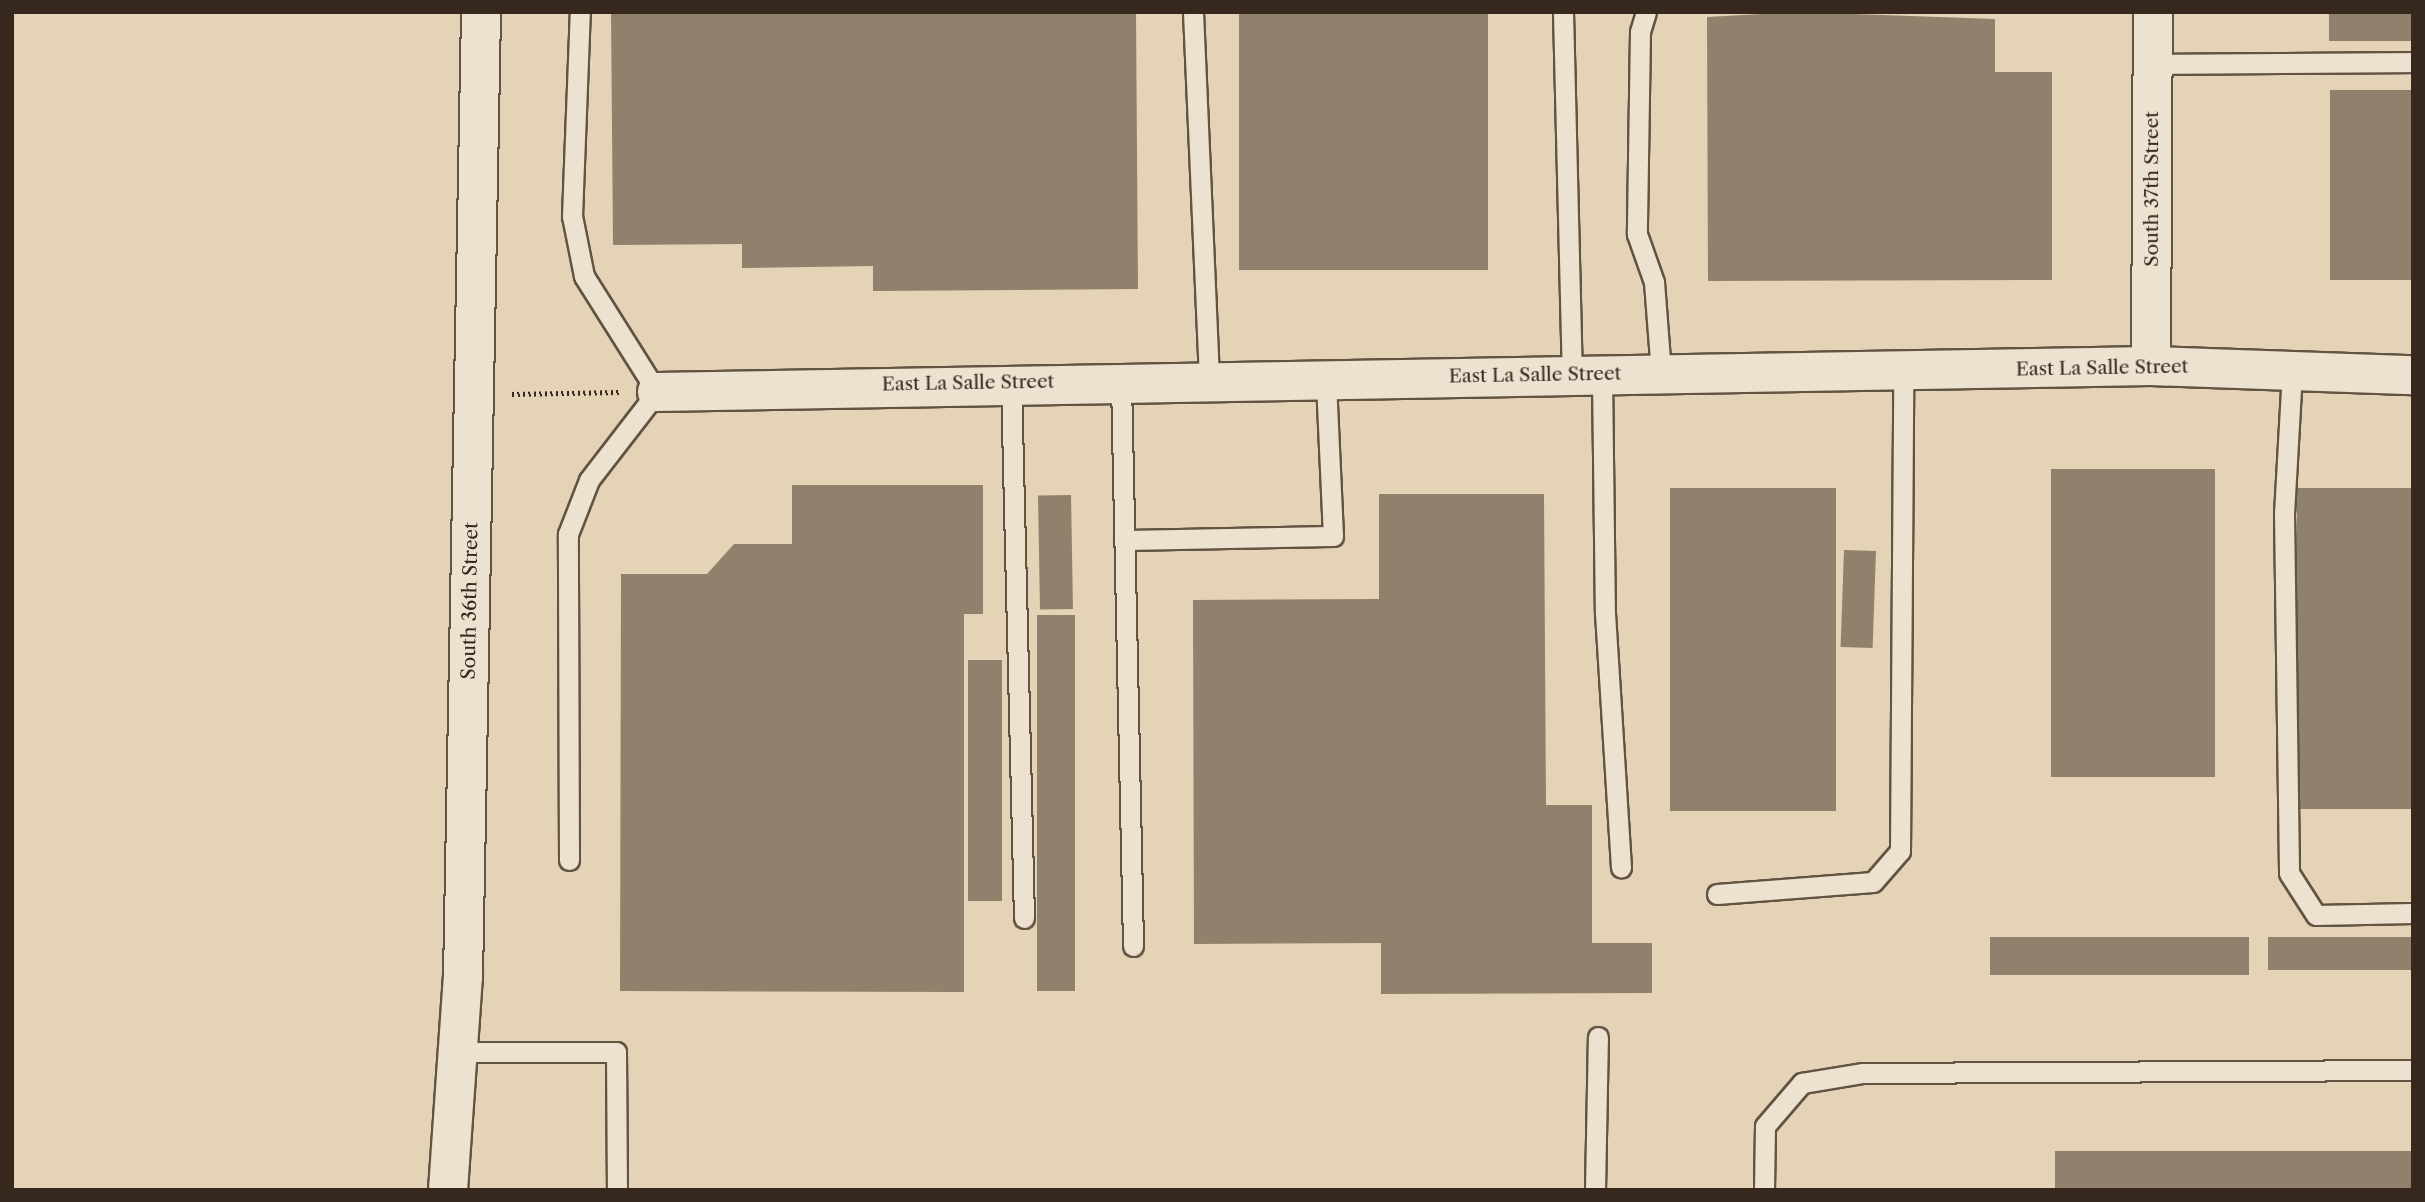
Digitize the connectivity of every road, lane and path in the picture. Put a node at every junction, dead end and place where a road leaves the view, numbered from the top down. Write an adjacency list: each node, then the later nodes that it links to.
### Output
1 (481, 12): 29 (street, South 36th Street)
2 (580, 12): 19 (lane)
3 (1193, 12): 16 (lane)
4 (1563, 12): 13 (lane)
5 (1646, 12): 12 (lane)
6 (2152, 12): 8 (street, South 37th Street)
7 (2413, 62): 8 (lane)
8 (2152, 64): 9 (street, South 37th Street)
9 (2151, 366): 10 (street, East La Salle Street); 11 (street, East La Salle Street)
10 (2292, 370): 14 (street, East La Salle Street); 25 (lane)
11 (1903, 371): 12 (street, East La Salle Street); 24 (lane)
12 (1661, 373): 13 (street, East La Salle Street)
13 (1587, 375): 15 (street, East La Salle Street); 23 (lane)
14 (2413, 375)
15 (1326, 379): 16 (street, East La Salle Street); 21 (lane)
16 (1209, 380): 17 (street, East La Salle Street)
17 (1121, 381): 18 (street, East La Salle Street); 21 (lane)
18 (1011, 383): 19 (street, East La Salle Street); 26 (lane)
19 (657, 392): 20 (path); 22 (lane)
20 (508, 394)
21 (1124, 540): 27 (lane)
22 (569, 860)
23 (1621, 867)
24 (1717, 894)
25 (2413, 913)
26 (1024, 918)
27 (1133, 946)
28 (1598, 1037): 33 (lane)
29 (458, 1052): 31 (street, South 36th Street); 32 (lane)
30 (2413, 1069): 34 (lane)
31 (448, 1190)
32 (617, 1190)
33 (1595, 1190)
34 (1764, 1190)

